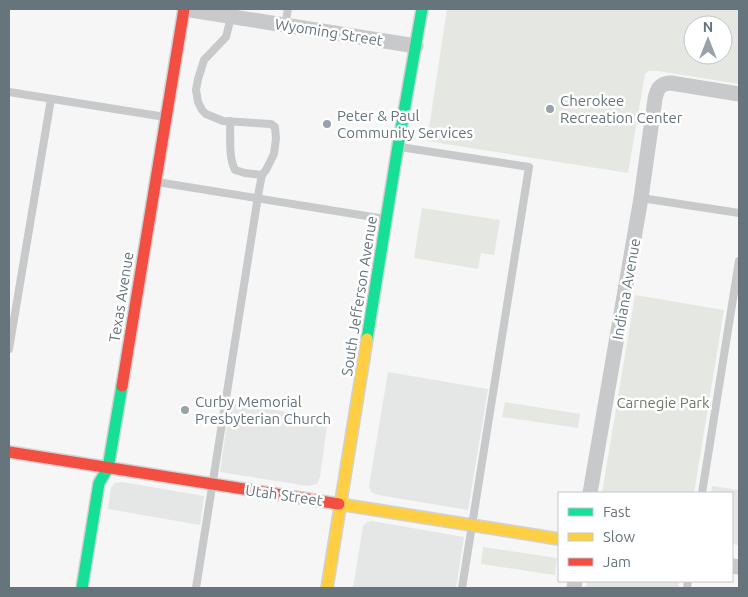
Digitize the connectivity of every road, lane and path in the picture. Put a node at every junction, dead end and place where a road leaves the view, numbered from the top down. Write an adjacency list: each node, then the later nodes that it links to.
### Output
1 (184, 9): 4 (street, Wyoming Street); 10 (street, Texas Avenue)
2 (288, 9): 5 (lane)
3 (422, 9): 6 (street, South Jefferson Avenue)
4 (231, 16): 5 (street, Wyoming Street); 11 (lane)
5 (285, 25): 6 (street, Wyoming Street)
6 (416, 46): 12 (street, South Jefferson Avenue)
7 (9, 92): 9 (lane)
8 (739, 94): 15 (street, Indiana Avenue)
9 (51, 99): 10 (lane); 20 (lane)
10 (166, 118): 14 (street, Texas Avenue)
11 (230, 121): 13 (lane); 13 (lane)
12 (398, 146): 18 (street, South Jefferson Avenue); 27 (lane)
13 (262, 175): 16 (lane)
14 (156, 182): 16 (lane); 22 (street, Texas Avenue)
15 (641, 198): 17 (lane); 24 (street, Indiana Avenue)
16 (257, 199): 18 (lane); 23 (lane)
17 (739, 213)
18 (387, 219): 26 (street, South Jefferson Avenue)
19 (739, 261): 25 (lane)
20 (9, 349)
21 (9, 452): 22 (street, Utah Street)
22 (108, 468): 23 (street, Utah Street); 29 (street, Texas Avenue)
23 (213, 485): 26 (street, Utah Street); 30 (lane)
24 (590, 492)
25 (702, 492)
26 (341, 504): 27 (street, Utah Street); 31 (street, South Jefferson Avenue)
27 (473, 525): 28 (street, Utah Street); 32 (lane)
28 (558, 539)
29 (82, 588)
30 (196, 588)
31 (327, 588)
32 (462, 588)

